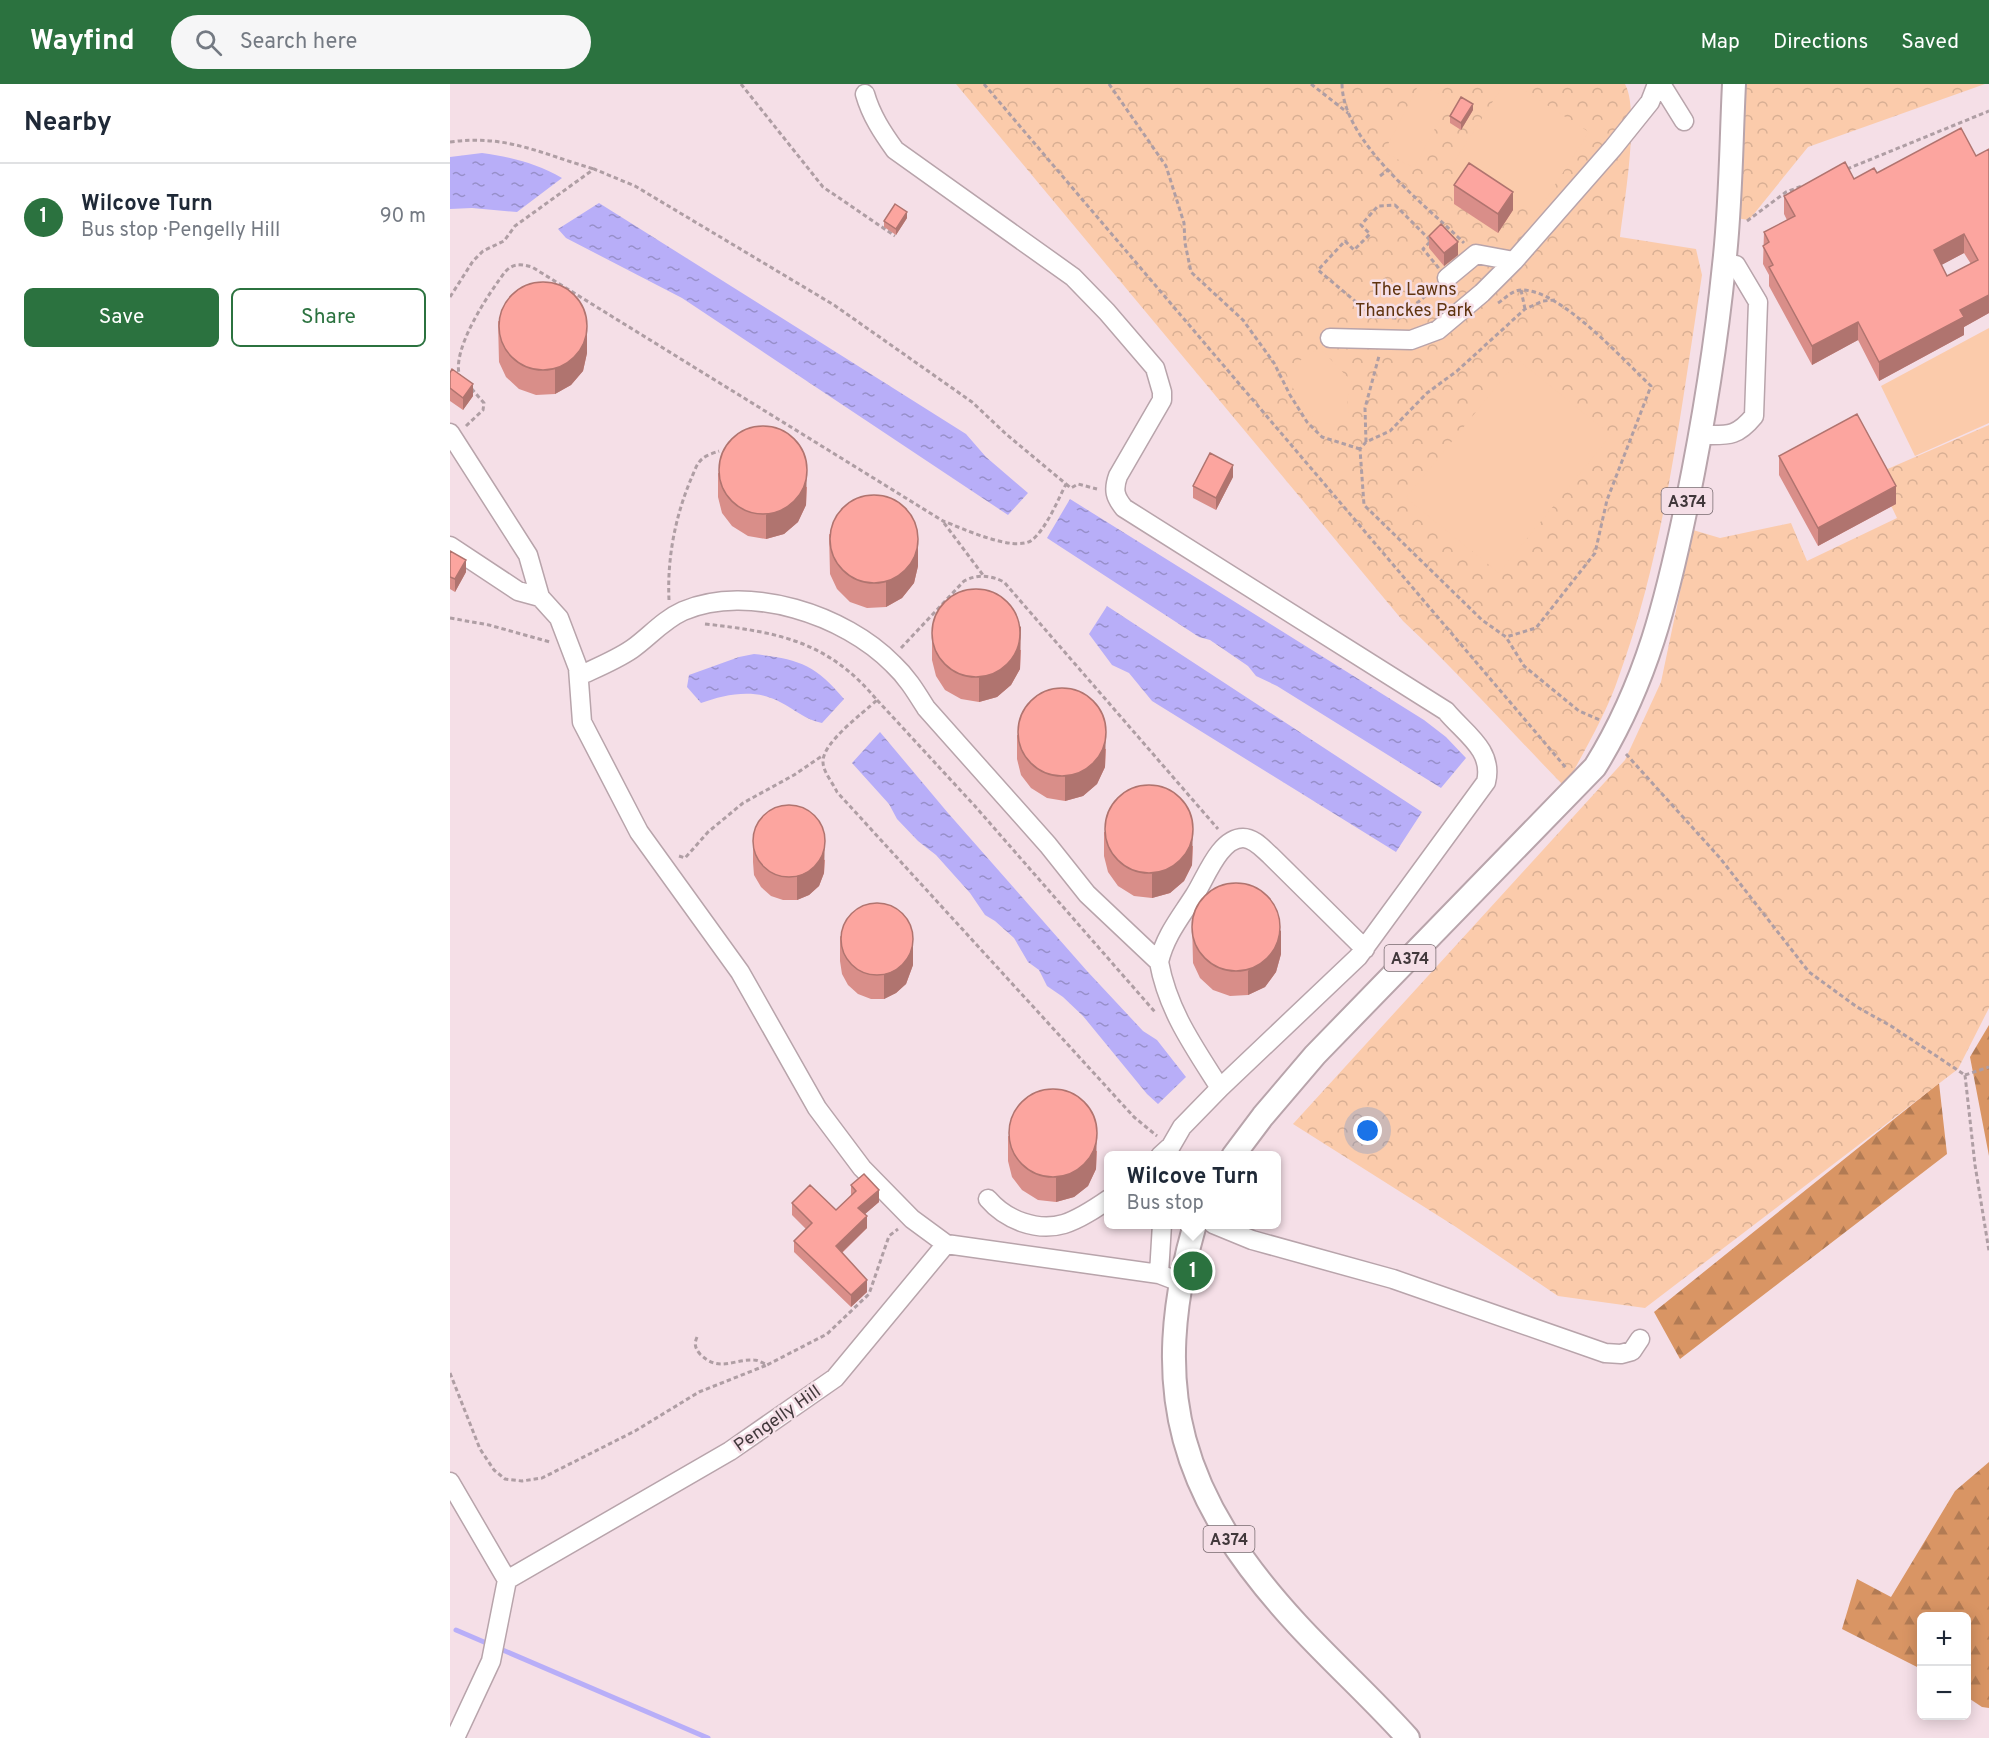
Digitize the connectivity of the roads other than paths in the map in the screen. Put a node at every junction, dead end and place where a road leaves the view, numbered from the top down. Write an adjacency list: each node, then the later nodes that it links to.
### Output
1 (1659, 84): 4 (street); 5 (street)
2 (1734, 84): 6 (main road, A374)
3 (865, 94): 14 (street)
4 (1684, 121)
5 (1514, 261): 7 (street); 8 (street)
6 (1725, 263): 10 (main road, A374); 10 (street)
7 (1447, 278)
8 (1330, 338)
9 (452, 435): 12 (street)
10 (1701, 435): 18 (main road, A374)
11 (450, 546): 12 (street)
12 (540, 597): 13 (street)
13 (579, 676): 15 (street); 24 (street)
14 (1365, 949): 15 (street); 16 (street)
15 (1159, 962): 16 (street)
16 (1220, 1088): 17 (street)
17 (1167, 1151)
18 (1236, 1151)
19 (988, 1199): 20 (street)
20 (1104, 1202)
21 (1161, 1229): 25 (street)
22 (1194, 1229): 26 (main road, A374)
23 (1226, 1229): 27 (street)
24 (946, 1244): 25 (street); 29 (street, Pengelly Hill)
25 (1159, 1274): 26 (street)
26 (1180, 1282): 31 (main road, A374)
27 (1640, 1340)
28 (450, 1482): 29 (street)
29 (507, 1580): 30 (street)
30 (455, 1738)
31 (1408, 1738)

